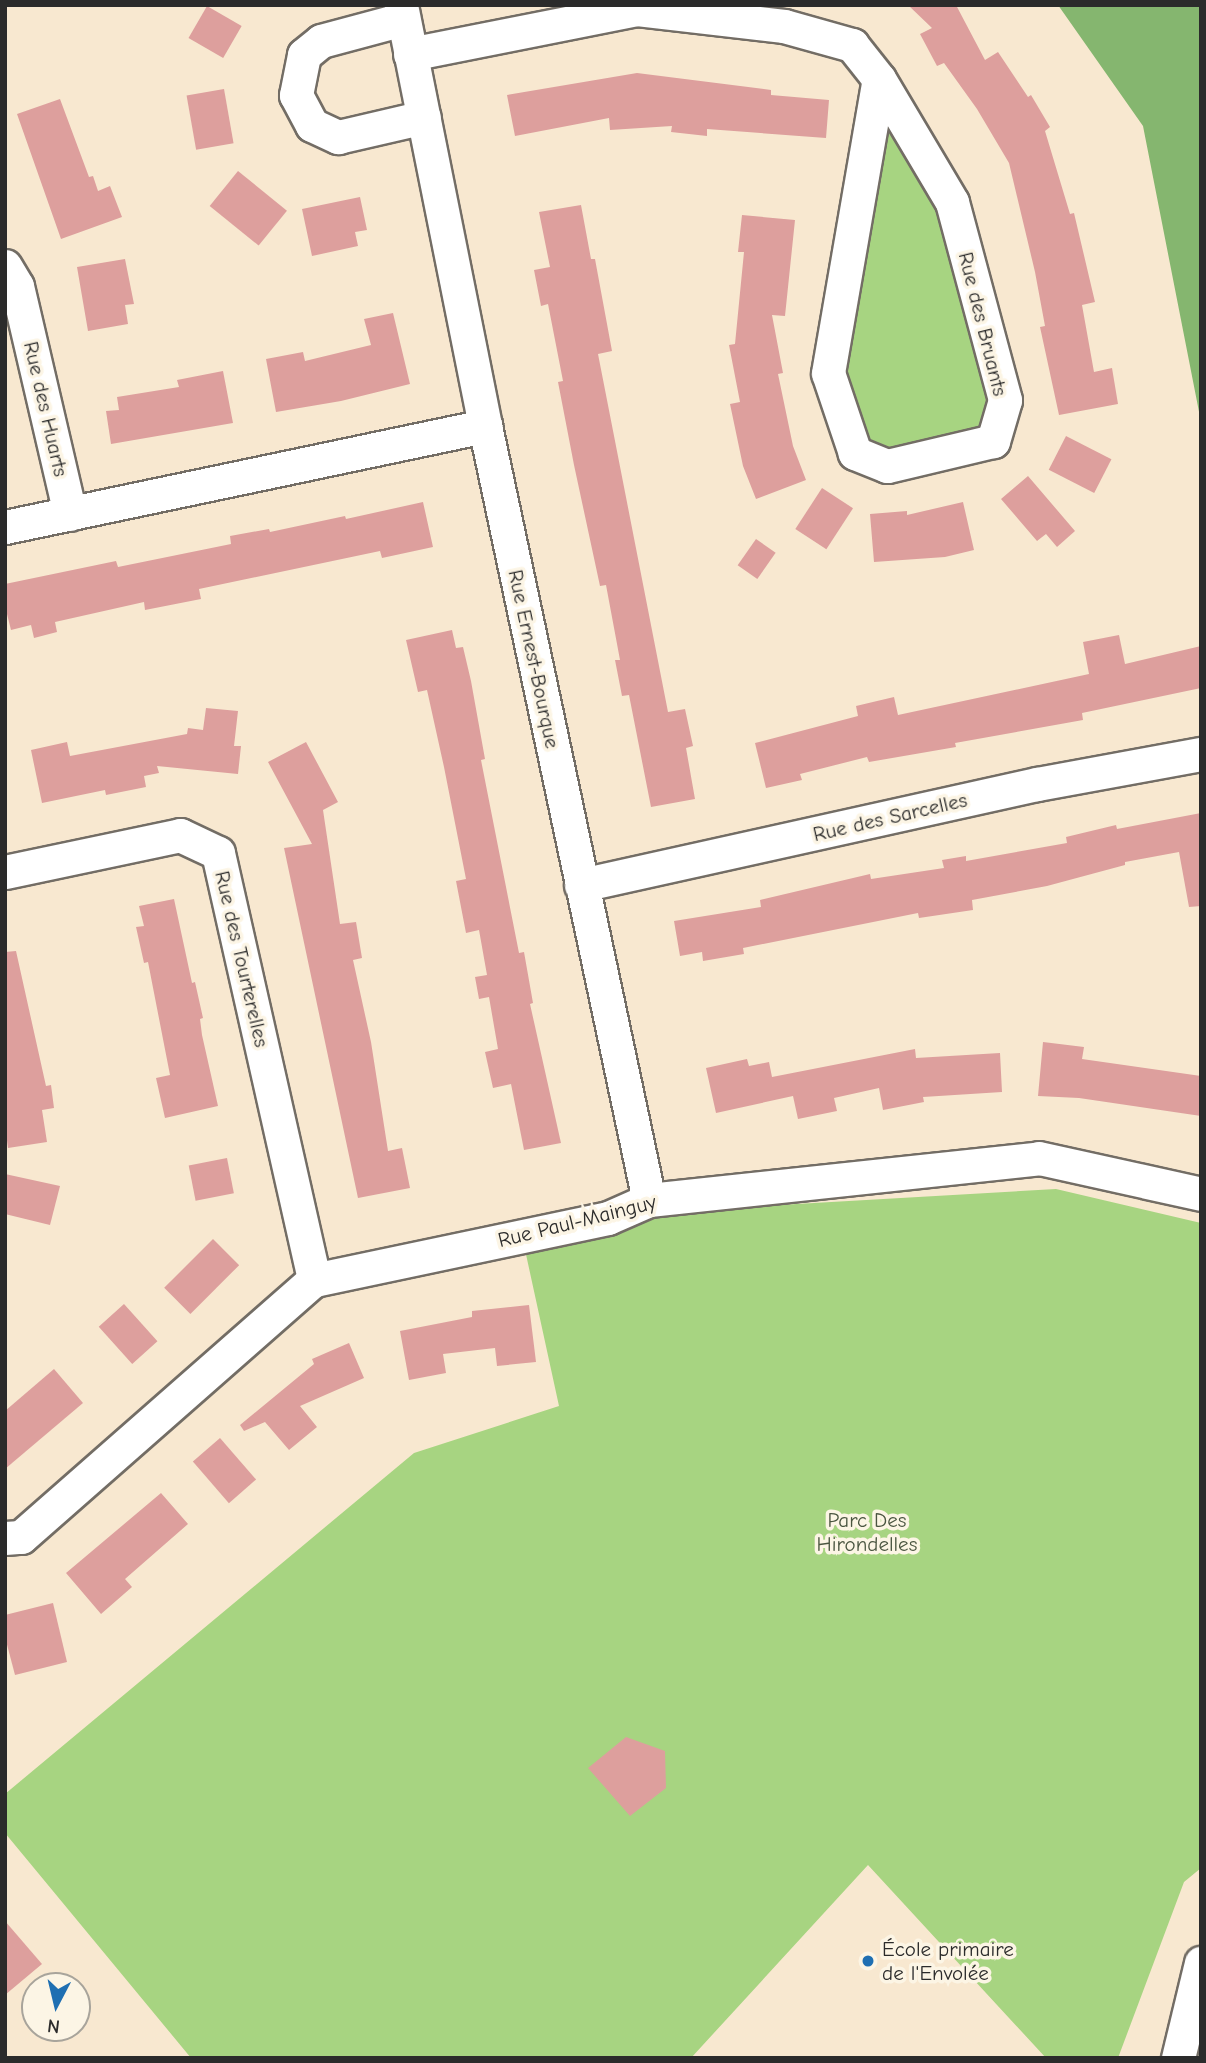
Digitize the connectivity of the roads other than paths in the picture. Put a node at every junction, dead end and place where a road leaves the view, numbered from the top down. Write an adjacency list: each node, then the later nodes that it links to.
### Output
1 (402, 12): 2 (street, Rue Ernest-Bourque); 4 (street, Rue Ernest-Bourque)
2 (410, 54): 3 (street, Rue des Bruants); 4 (street, Rue Ernest-Bourque)
3 (879, 79): 3 (street, Rue des Bruants)
4 (424, 117): 6 (street, Rue Ernest-Bourque)
5 (5, 266): 7 (street, Rue des Huarts)
6 (485, 426): 7 (street); 11 (street, Rue Ernest-Bourque)
7 (70, 514): 8 (street)
8 (5, 527)
9 (1201, 754): 11 (street, Rue des Sarcelles)
10 (5, 872): 14 (street, Rue des Tourterelles)
11 (581, 885): 13 (street, Rue Ernest-Bourque)
12 (1201, 1194): 13 (street, Rue Paul-Mainguy)
13 (649, 1200): 14 (street, Rue Paul-Mainguy)
14 (314, 1280): 15 (street, Rue Paul-Mainguy)
15 (5, 1538)
16 (1201, 1963): 17 (street)
17 (1178, 2058)

